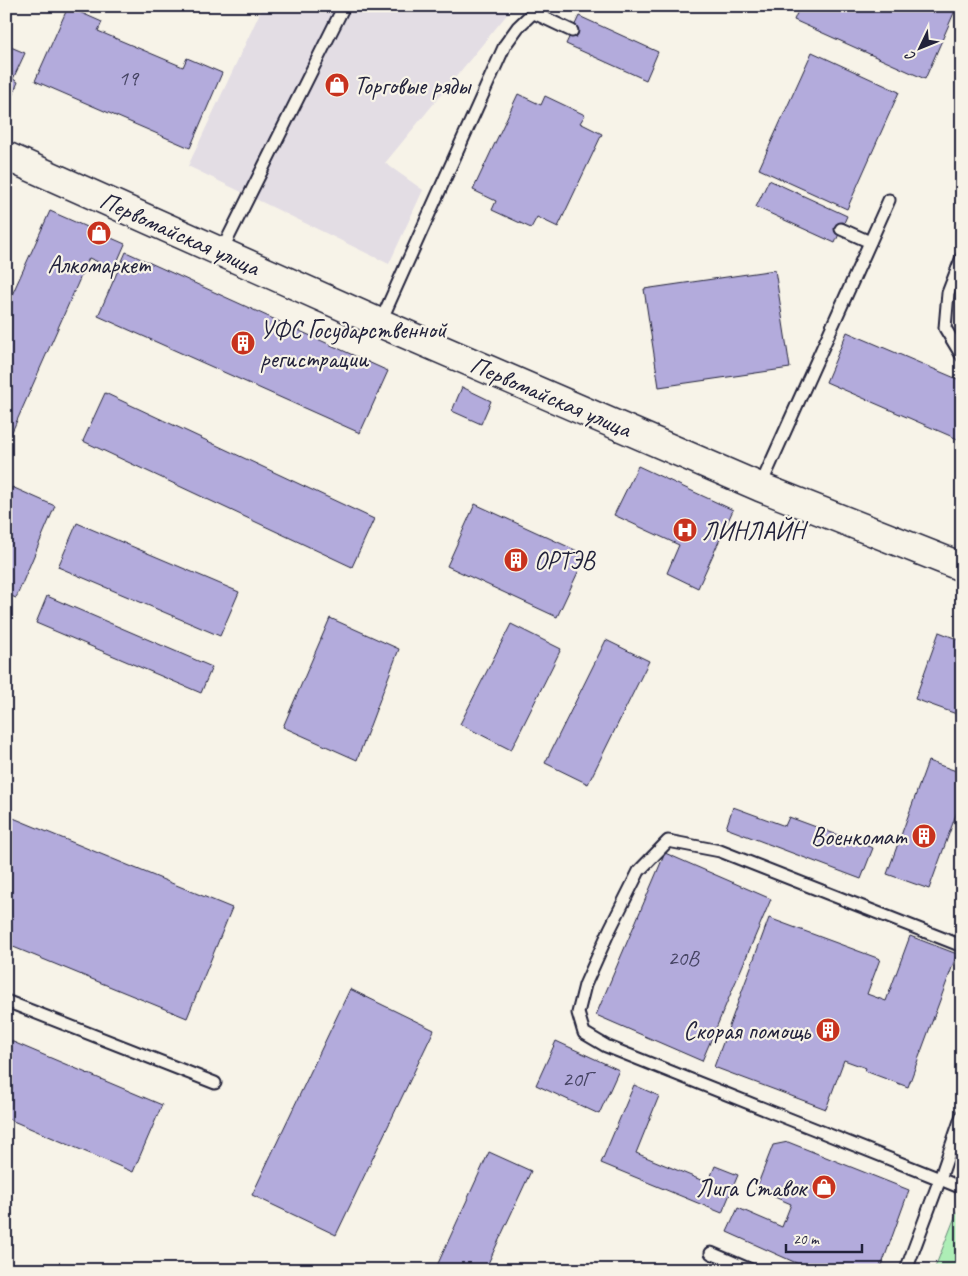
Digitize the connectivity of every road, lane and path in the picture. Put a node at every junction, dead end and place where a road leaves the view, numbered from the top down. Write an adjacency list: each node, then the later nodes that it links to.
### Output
1 (344, 6): 8 (lane)
2 (536, 9): 3 (lane); 10 (lane)
3 (572, 31)
4 (6, 156): 8 (street, Первомайская улица)
5 (889, 200): 7 (lane)
6 (841, 229): 7 (lane)
7 (870, 242): 12 (lane)
8 (221, 252): 10 (street, Первомайская улица)
9 (962, 257): 11 (lane)
10 (380, 323): 12 (street, Первомайская улица)
11 (962, 356)
12 (760, 487): 13 (street, Первомайская улица)
13 (962, 567)
14 (962, 946): 18 (lane)
15 (6, 1001): 16 (lane)
16 (215, 1083)
17 (962, 1115): 18 (lane)
18 (940, 1179): 19 (lane); 22 (lane)
19 (962, 1188)
20 (711, 1253): 21 (lane)
21 (751, 1270)
22 (906, 1270)

